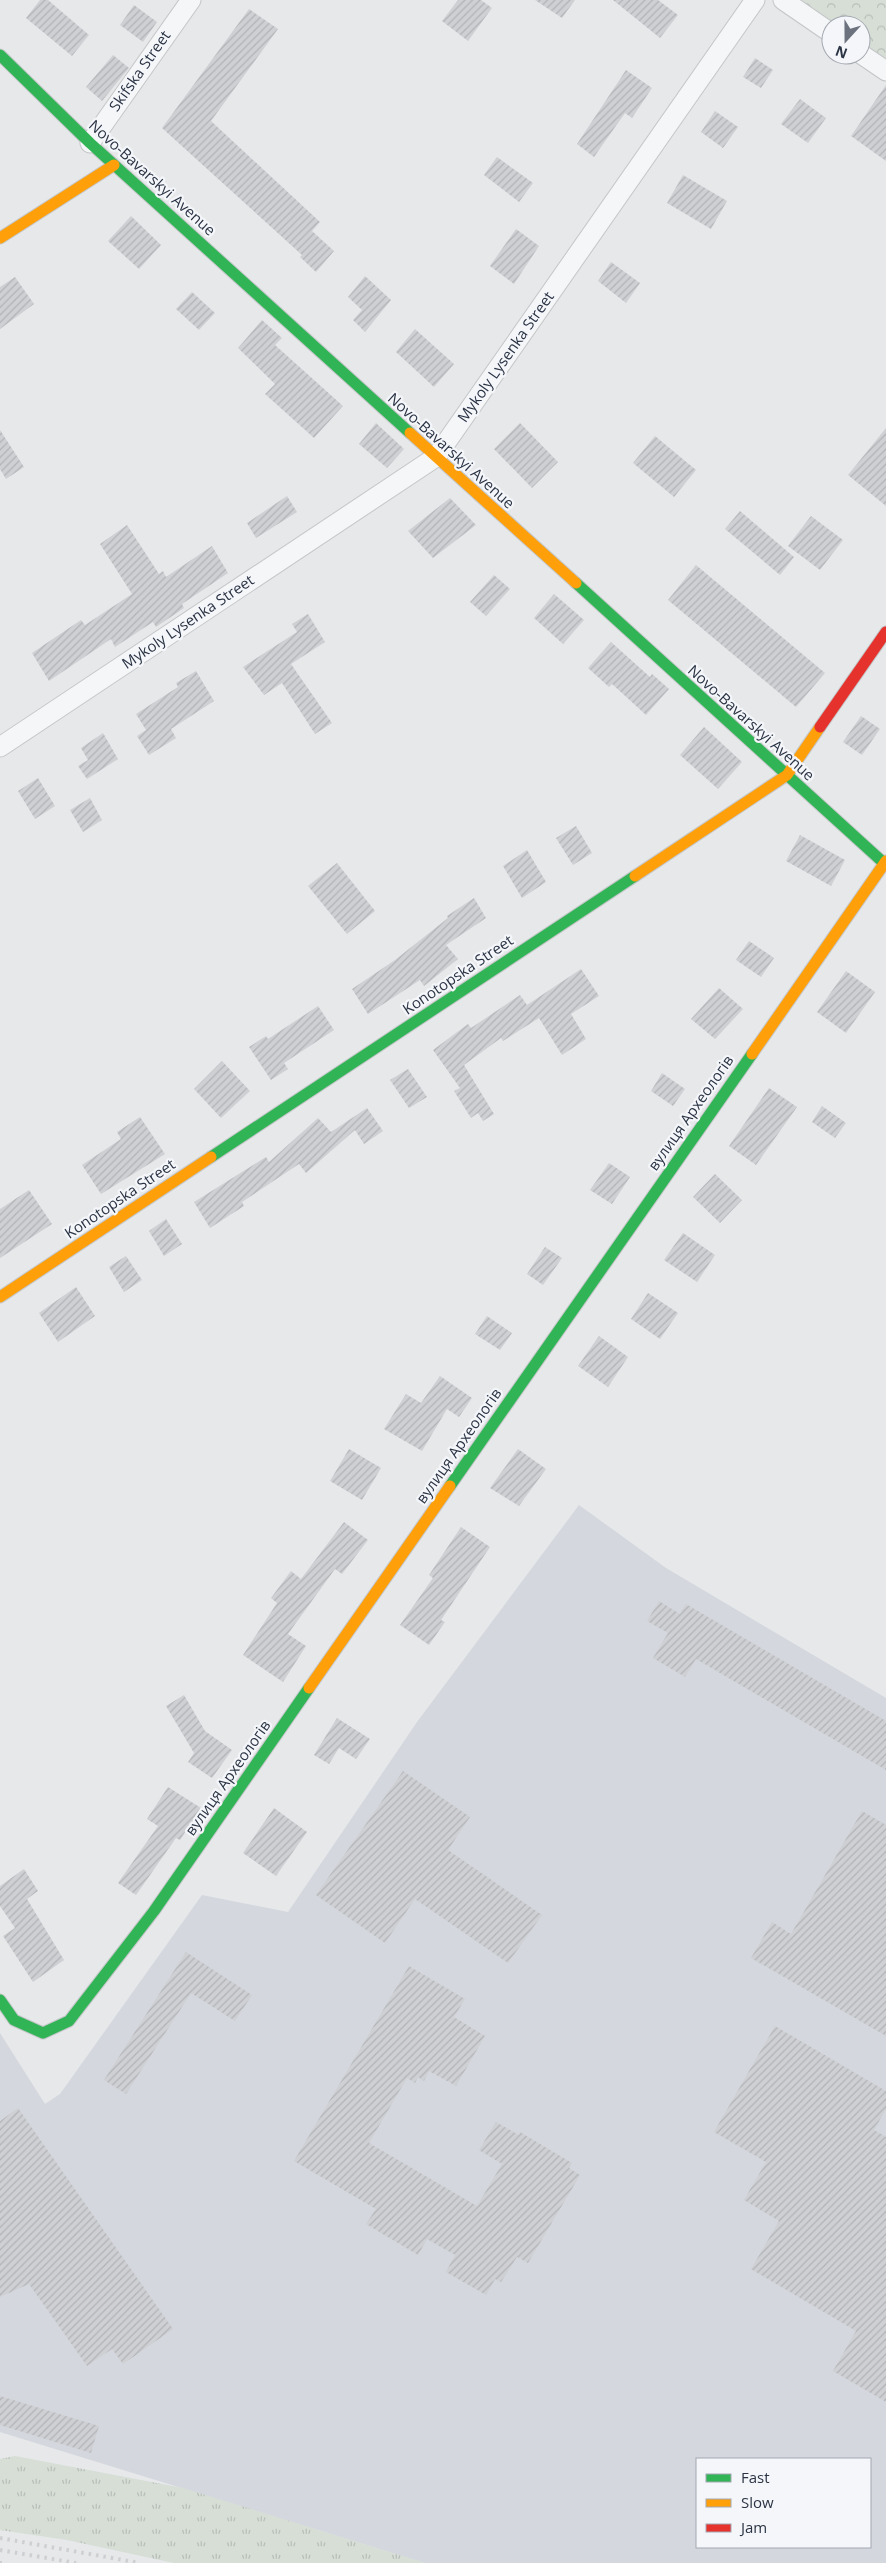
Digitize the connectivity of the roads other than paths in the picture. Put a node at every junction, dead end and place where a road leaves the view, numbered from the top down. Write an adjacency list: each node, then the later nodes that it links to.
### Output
1 (191, 0): 8 (street, Skifska Street)
2 (755, 0): 11 (street, Mykoly Lysenka Street)
3 (783, 0): 4 (street)
4 (821, 26)
5 (0, 55): 8 (street, Novo-Bavarskyi Avenue)
6 (871, 61): 7 (street)
7 (886, 71)
8 (90, 143): 9 (street, Novo-Bavarskyi Avenue)
9 (114, 164): 10 (street); 11 (street, Novo-Bavarskyi Avenue)
10 (0, 238)
11 (436, 457): 13 (street, Mykoly Lysenka Street); 14 (street, Novo-Bavarskyi Avenue)
12 (886, 632): 14 (street, Konotopska Street)
13 (0, 747)
14 (787, 776): 15 (street, Novo-Bavarskyi Avenue); 16 (street, Konotopska Street)
15 (885, 863): 17 (street, вулиця Археологів)
16 (0, 1297)
17 (0, 2000)

